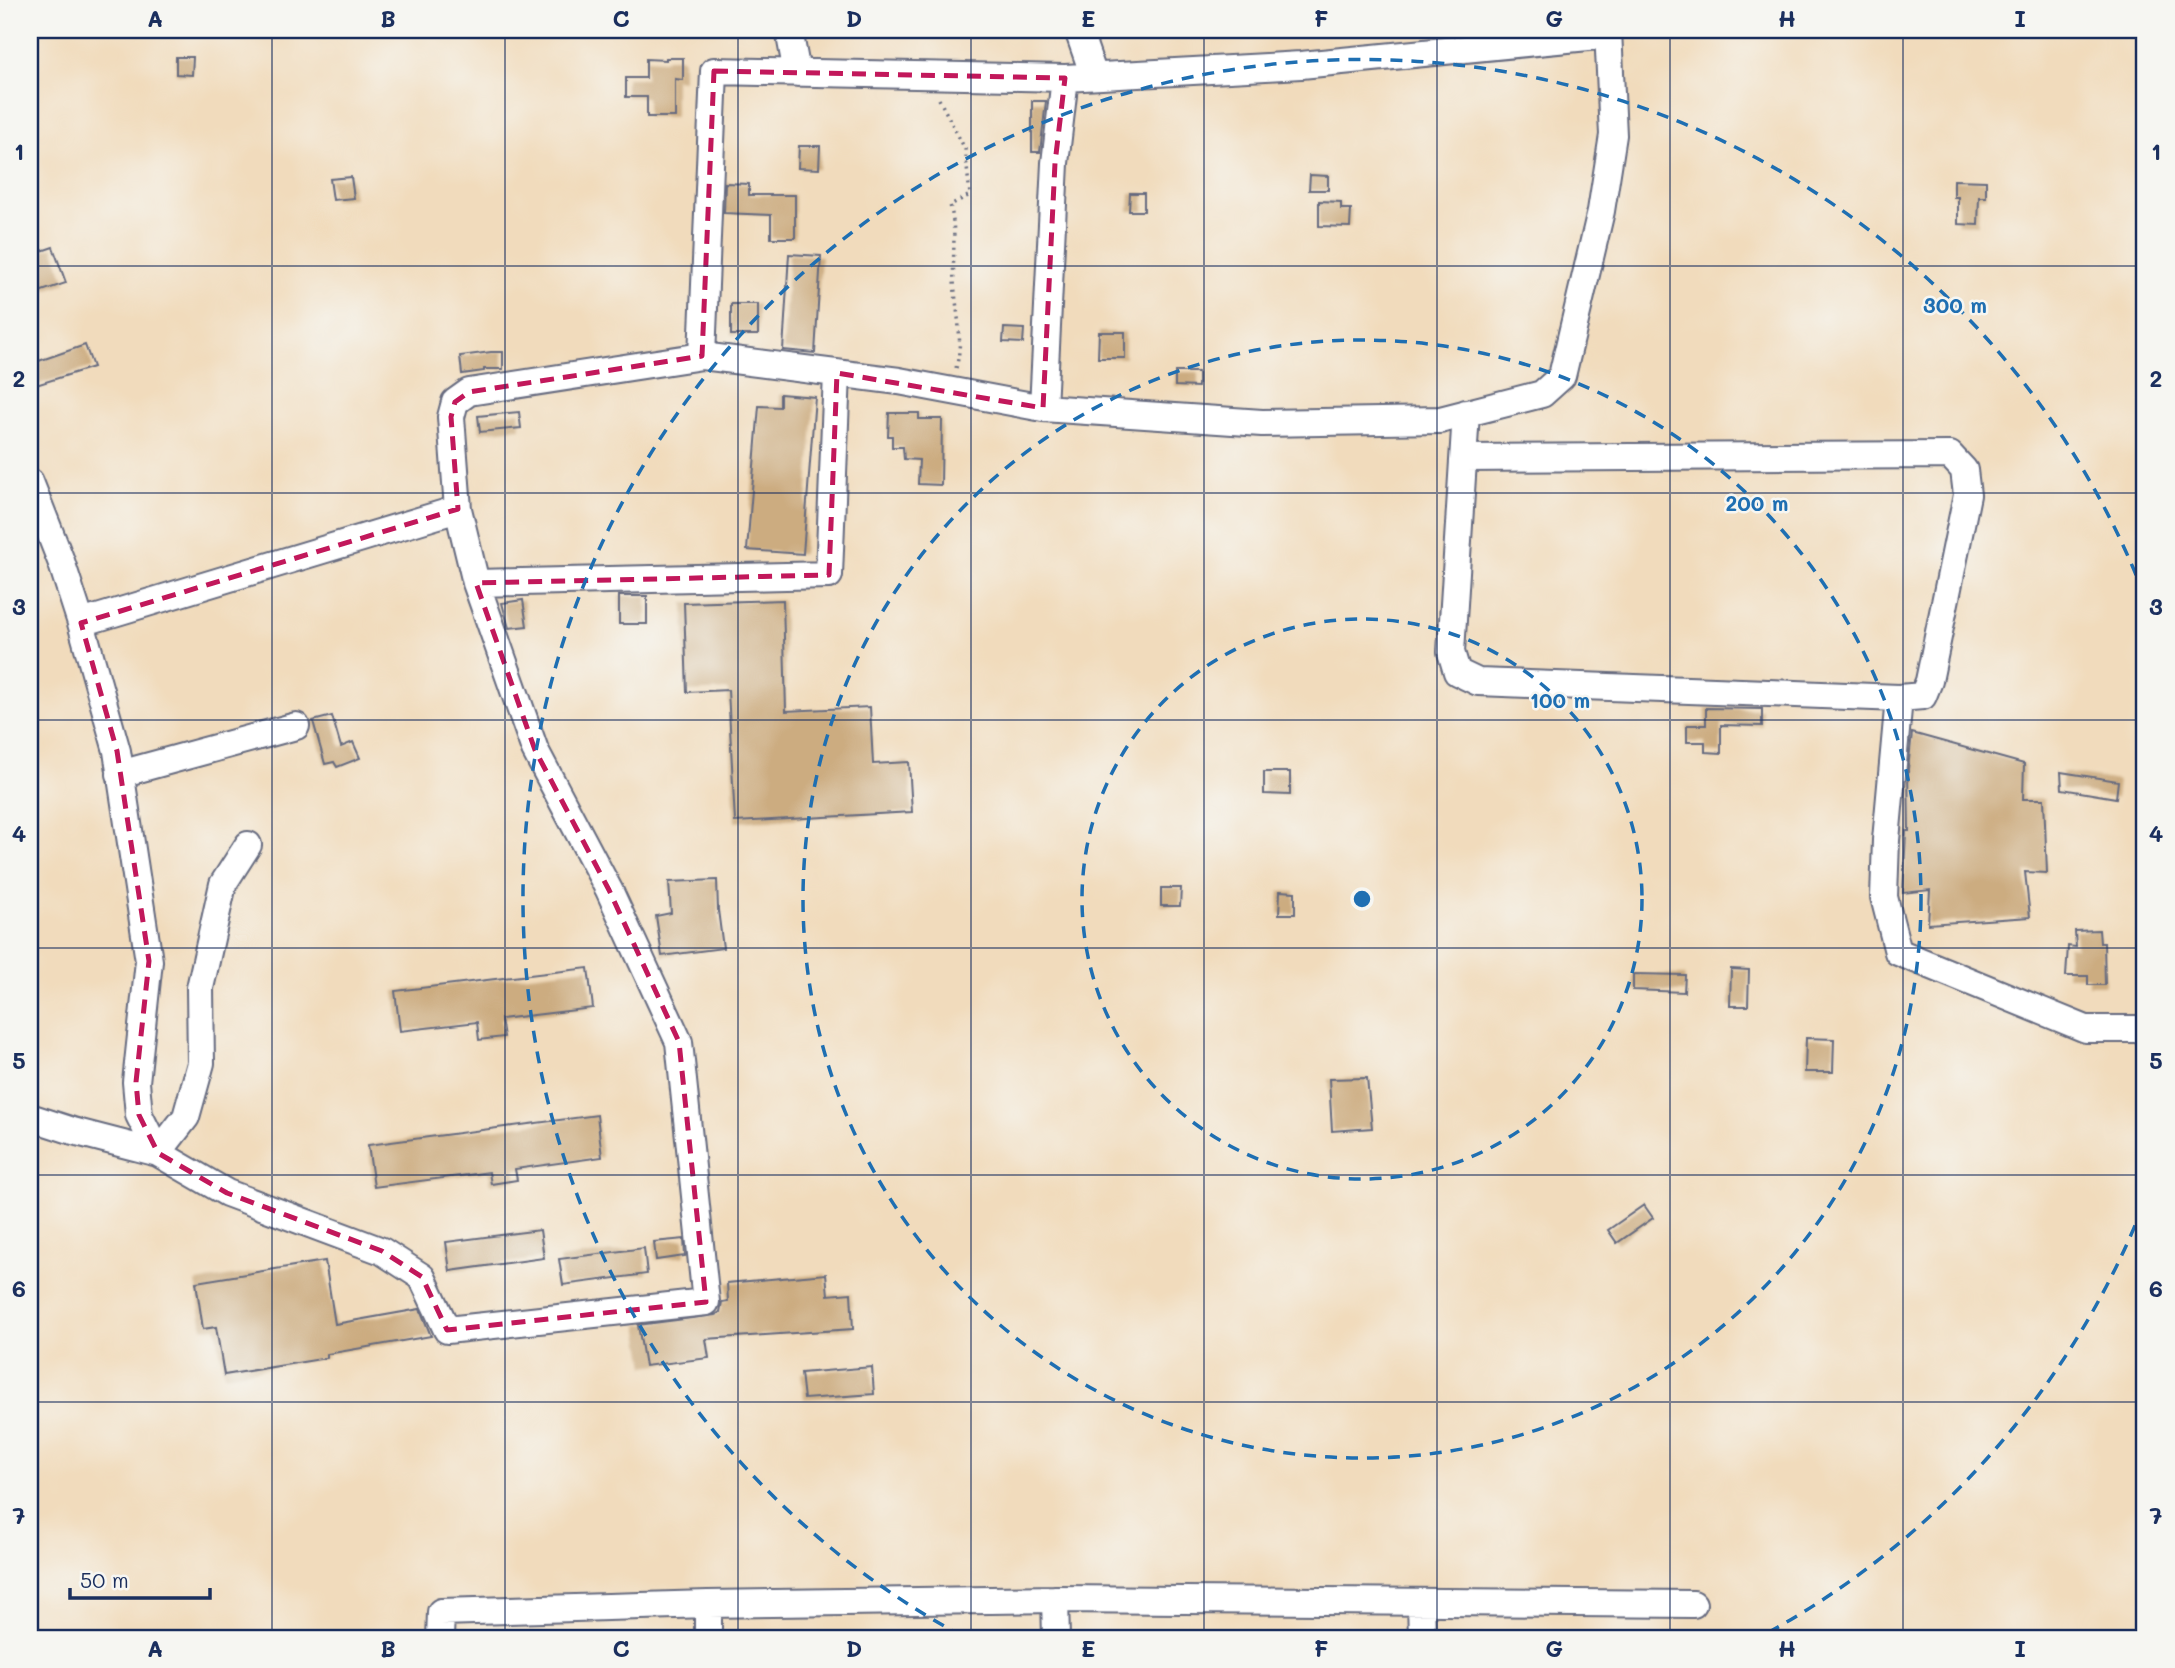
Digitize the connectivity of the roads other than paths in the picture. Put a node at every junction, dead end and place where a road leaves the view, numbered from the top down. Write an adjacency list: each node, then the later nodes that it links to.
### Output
1 (789, 30): 4 (street)
2 (1077, 30): 5 (street)
3 (1609, 32): 5 (street); 10 (street)
4 (797, 73): 6 (street); 7 (street)
5 (1094, 76): 6 (street)
6 (1065, 78): 9 (street)
7 (702, 356): 8 (street); 13 (street)
8 (837, 373): 9 (street); 14 (street)
9 (1042, 408): 10 (street)
10 (1466, 413): 11 (street)
11 (1464, 458): 16 (street); 16 (street)
12 (30, 482): 15 (street)
13 (458, 509): 14 (street); 15 (street)
14 (476, 583): 22 (street)
15 (81, 624): 18 (street)
16 (1899, 698): 20 (street)
17 (296, 726): 18 (street)
18 (120, 774): 22 (street)
19 (248, 845): 22 (street)
20 (2145, 1029)
21 (30, 1117): 22 (street)
22 (158, 1153)
23 (1055, 1599): 24 (street); 25 (street); 29 (street)
24 (1421, 1602): 26 (street); 30 (street)
25 (708, 1604): 27 (street); 28 (street)
26 (1693, 1604)
27 (440, 1638)
28 (708, 1638)
29 (1056, 1638)
30 (1422, 1638)

